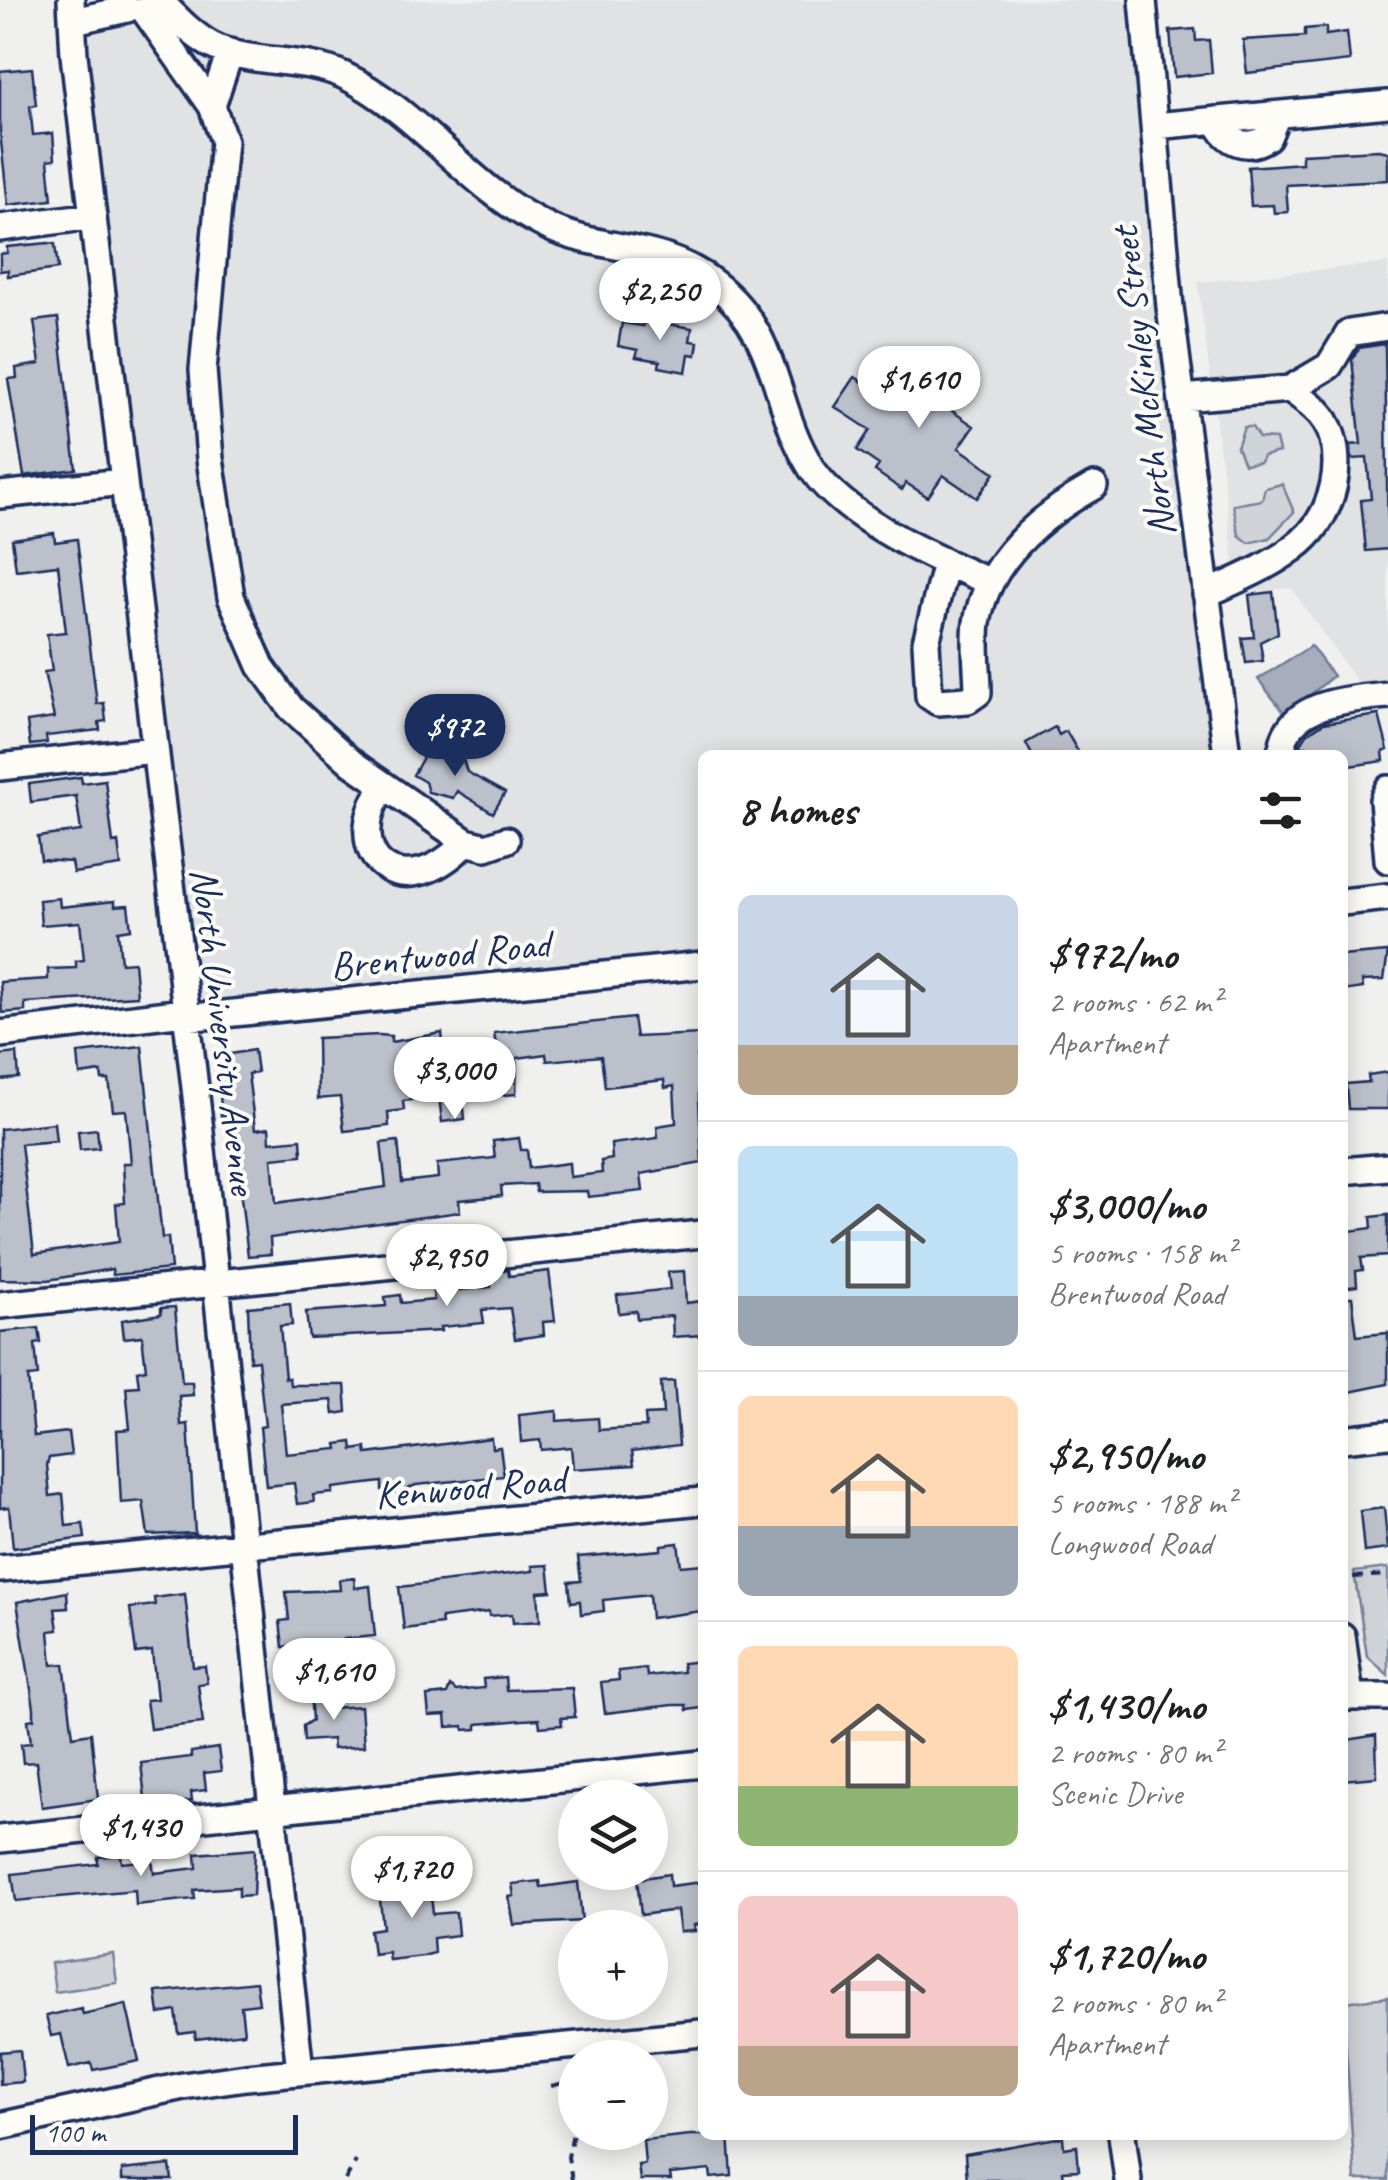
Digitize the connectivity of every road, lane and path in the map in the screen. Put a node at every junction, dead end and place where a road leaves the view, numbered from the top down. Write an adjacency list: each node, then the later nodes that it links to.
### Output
1 (1143, 0): 7 (street, North McKinley Street)
2 (141, 4): 3 (street); 4 (street); 6 (street)
3 (73, 10): 8 (street, North University Avenue)
4 (230, 52): 6 (street); 16 (street)
5 (1388, 104): 7 (street)
6 (212, 106): 24 (street)
7 (1155, 126): 12 (street, North McKinley Street)
8 (93, 216): 9 (street); 13 (street, North University Avenue)
9 (0, 228)
10 (1388, 327): 11 (street)
11 (1290, 389): 12 (street); 18 (street)
12 (1182, 398): 18 (street, North McKinley Street)
13 (123, 482): 15 (street); 20 (street, North University Avenue)
14 (1094, 486): 17 (street)
15 (0, 496)
16 (946, 563): 17 (street); 17 (street)
17 (990, 582)
18 (1206, 594): 21 (street, North McKinley Street)
19 (1388, 696): 22 (street)
20 (154, 750): 23 (street); 32 (street, North University Avenue)
21 (1226, 750)
22 (1281, 750)
23 (0, 767)
24 (384, 786): 27 (street); 27 (street)
25 (1388, 789): 28 (street)
26 (506, 840): 27 (street)
27 (466, 842)
28 (1388, 860)
29 (1388, 897): 30 (street)
30 (1348, 901)
31 (698, 966): 32 (street, Brentwood Road)
32 (185, 1015): 33 (street, Brentwood Road); 37 (street, North University Avenue)
33 (0, 1034)
34 (1388, 1167): 35 (street)
35 (1348, 1170)
36 (698, 1234): 37 (street)
37 (218, 1285): 38 (street); 42 (street, North University Avenue)
38 (0, 1305)
39 (1388, 1434): 40 (street)
40 (1348, 1438)
41 (698, 1502): 42 (street, Kenwood Road)
42 (246, 1548): 43 (street, Kenwood Road); 49 (street, North University Avenue)
43 (0, 1569)
44 (1388, 1576): 45 (path)
45 (1353, 1577)
46 (1348, 1696): 47 (street)
47 (1388, 1697)
48 (698, 1764): 49 (street)
49 (275, 1808): 50 (street); 52 (street, North University Avenue)
50 (1, 1831)
51 (698, 2033): 52 (street)
52 (300, 2071): 55 (street)
53 (558, 2084): 54 (path)
54 (551, 2086)
55 (0, 2126)
56 (1123, 2140): 61 (street)
57 (569, 2150): 60 (path)
58 (356, 2162): 59 (path)
59 (345, 2180)
60 (572, 2180)
61 (1128, 2180)

